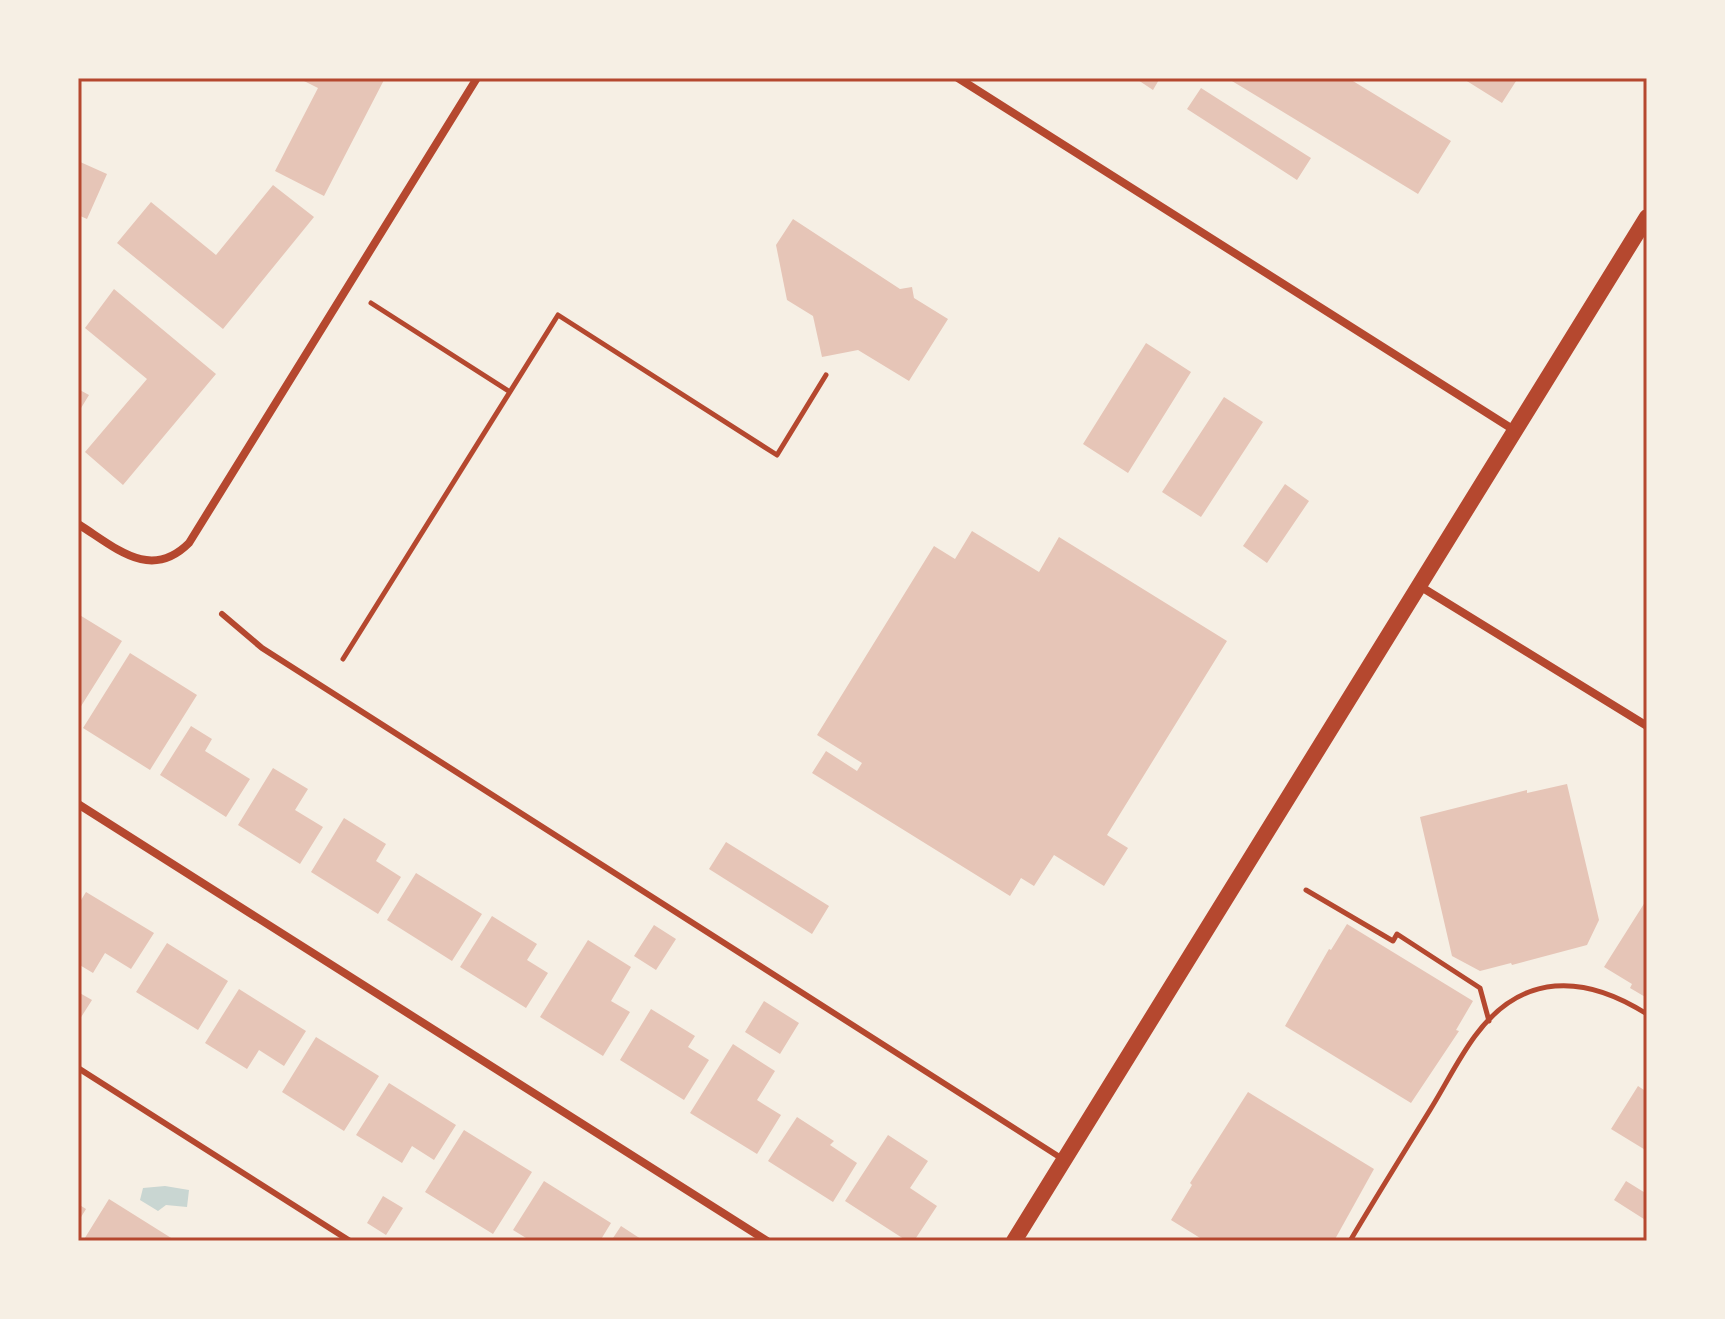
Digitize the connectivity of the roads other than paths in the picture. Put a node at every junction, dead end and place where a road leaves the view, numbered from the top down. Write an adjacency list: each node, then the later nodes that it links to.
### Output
1 (477, 78): 5 (street)
2 (958, 78): 4 (street)
3 (1647, 217): 4 (main road)
4 (1514, 430): 6 (main road)
5 (78, 524)
6 (1417, 585): 8 (street); 11 (main road)
7 (222, 614): 11 (lane)
8 (1647, 726)
9 (78, 804): 13 (street)
10 (78, 1068): 12 (lane)
11 (1064, 1159): 14 (main road)
12 (350, 1241)
13 (767, 1241)
14 (1014, 1241)

